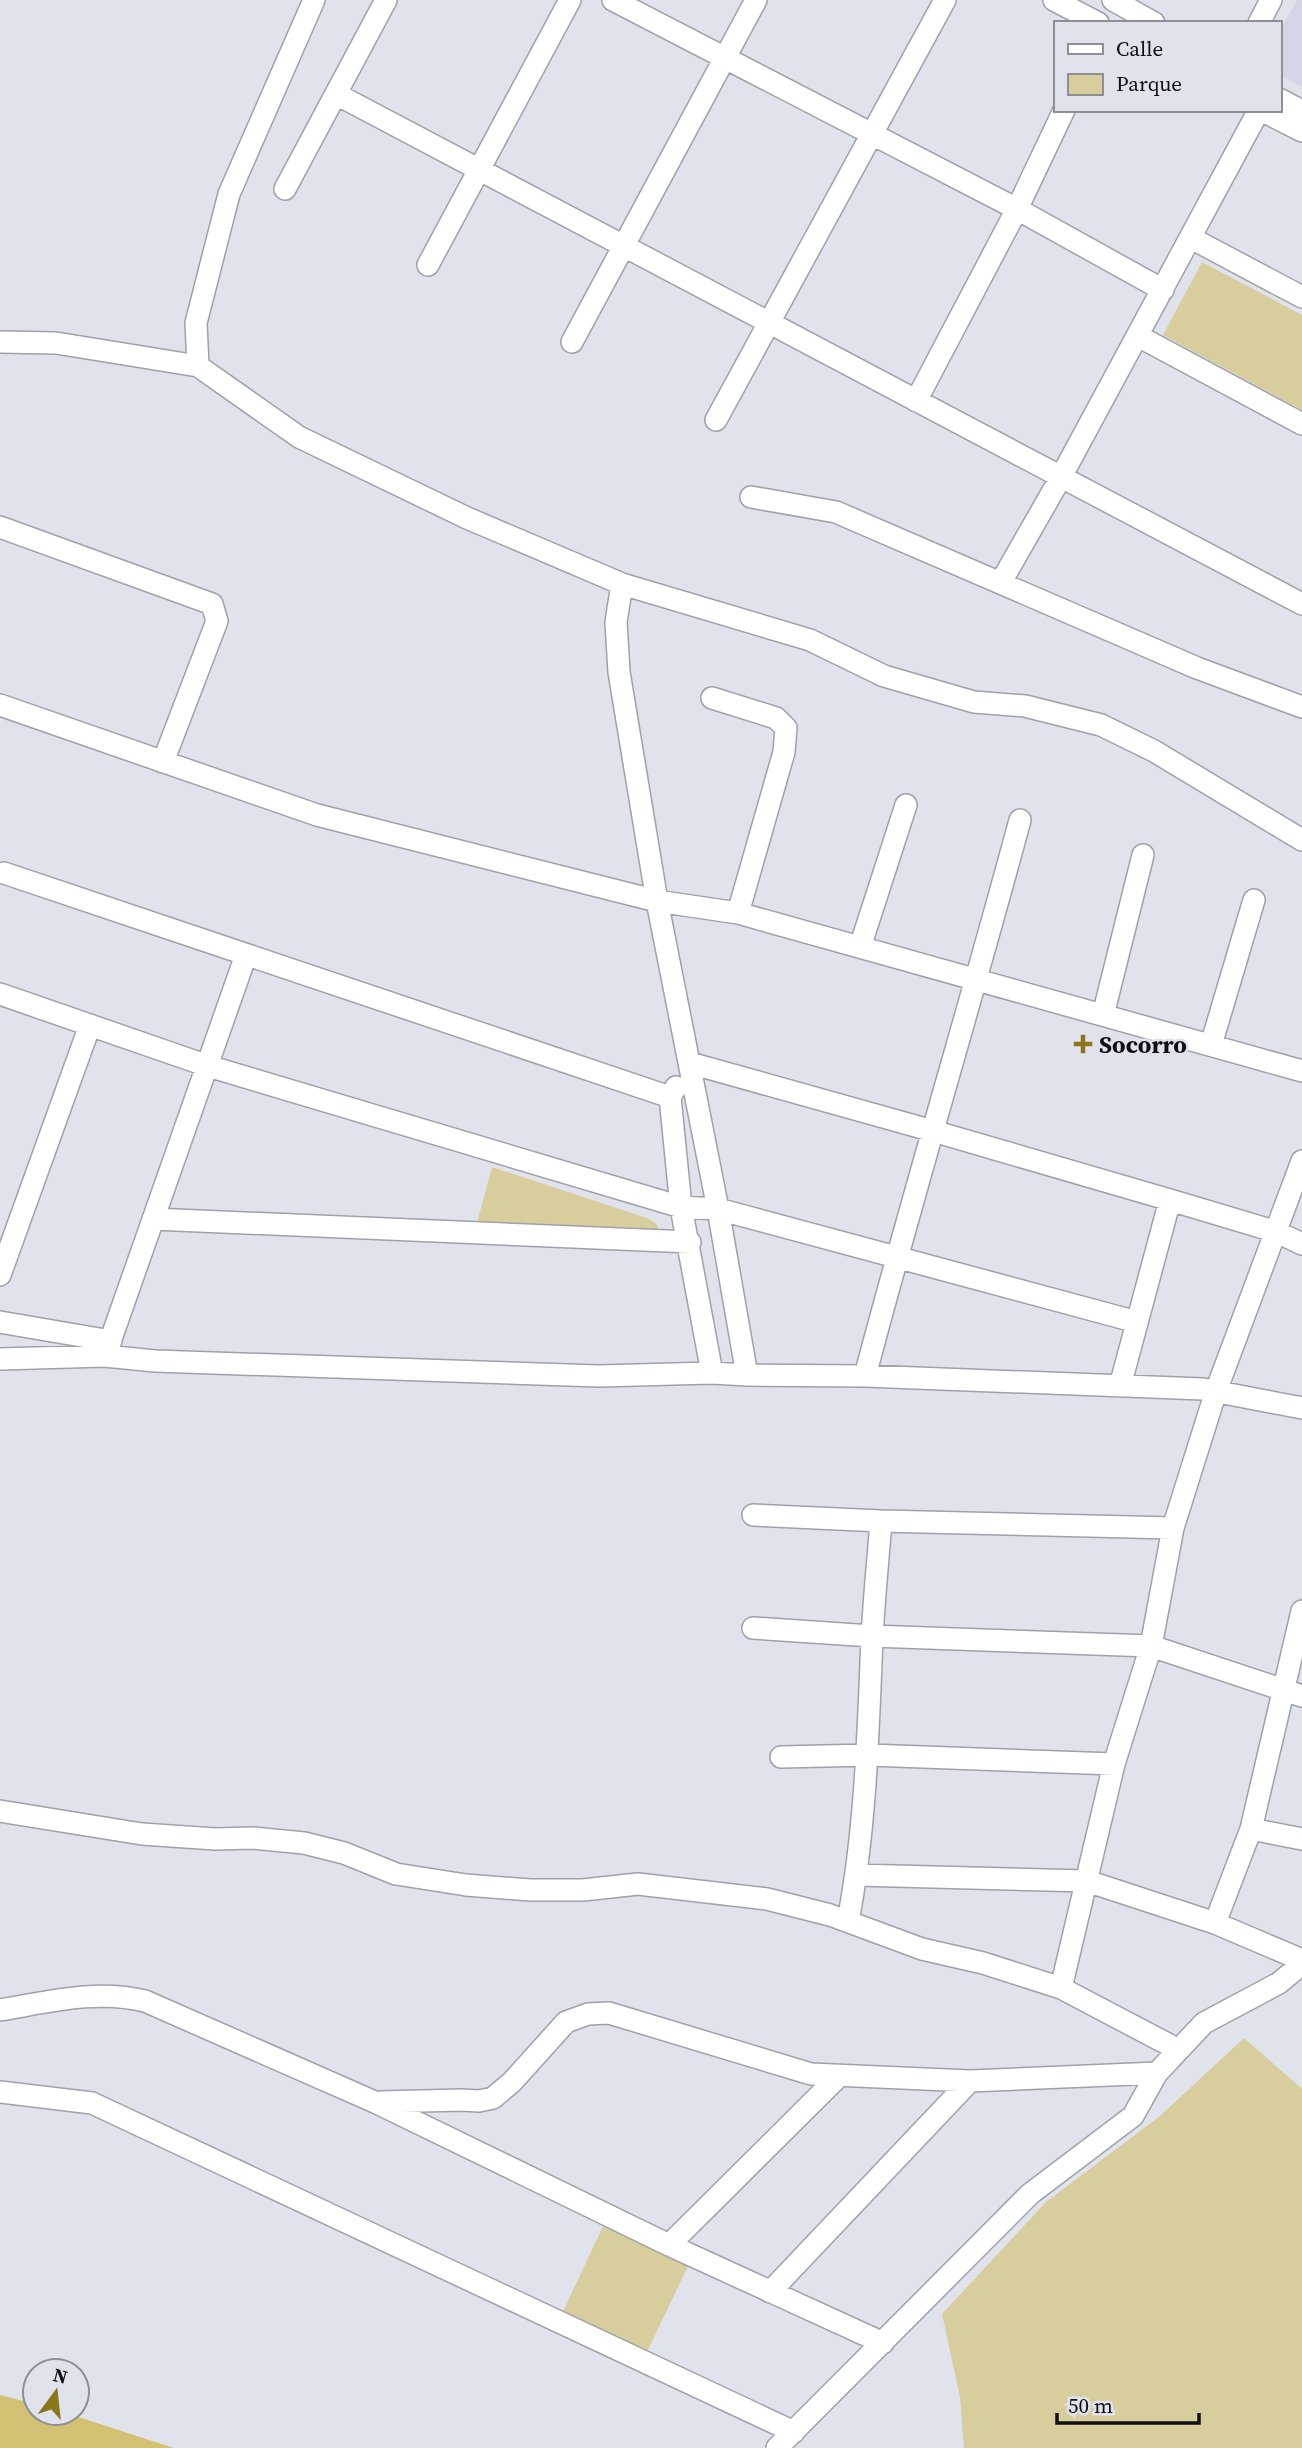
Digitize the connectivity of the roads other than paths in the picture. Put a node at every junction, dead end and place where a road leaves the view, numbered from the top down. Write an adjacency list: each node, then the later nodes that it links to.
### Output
1 (314, 0): 35 (street)
2 (387, 0): 15 (street)
3 (570, 0): 23 (street)
4 (613, 0): 14 (street)
5 (756, 0): 14 (street)
6 (945, 0): 22 (street)
7 (1054, 0): 10 (street)
8 (1112, 0): 11 (street); 12 (street)
9 (1271, 0): 13 (street)
10 (1094, 21)
11 (1106, 21)
12 (1150, 21)
13 (1260, 21)
14 (725, 58): 22 (street); 27 (street)
15 (336, 94): 23 (street); 24 (street)
16 (1281, 100): 17 (street)
17 (1302, 111)
18 (1063, 112): 25 (street)
19 (1259, 112): 26 (street)
20 (1264, 112): 21 (street)
21 (1302, 131)
22 (872, 135): 25 (street); 31 (street)
23 (478, 170): 27 (street); 28 (street)
24 (285, 189)
25 (1017, 209): 29 (street); 36 (street)
26 (1191, 238): 29 (street); 30 (street)
27 (624, 247): 31 (street); 34 (street)
28 (428, 265)
29 (1163, 290): 32 (street)
30 (1302, 297)
31 (769, 323): 36 (street); 37 (street)
32 (1138, 336): 38 (street); 39 (street)
33 (0, 342): 35 (street)
34 (572, 342)
35 (198, 366): 43 (street)
36 (916, 401): 39 (street)
37 (716, 420)
38 (1302, 424)
39 (1061, 477): 42 (street); 44 (street)
40 (751, 497): 42 (street)
41 (0, 527): 48 (street)
42 (1001, 582): 47 (street)
43 (622, 584): 51 (street); 55 (street)
44 (1302, 604)
45 (712, 698): 56 (street)
46 (0, 705): 48 (street)
47 (1302, 707)
48 (163, 762): 55 (street)
49 (906, 804): 57 (street)
50 (1020, 820): 59 (street)
51 (1302, 840)
52 (1143, 855): 61 (street)
53 (4, 873): 58 (street)
54 (1254, 900): 63 (street)
55 (657, 901): 56 (street); 64 (street)
56 (738, 914): 57 (street)
57 (860, 947): 59 (street)
58 (246, 955): 65 (street); 67 (street)
59 (976, 980): 61 (street); 68 (street)
60 (0, 995): 62 (street)
61 (1103, 1015): 63 (street)
62 (90, 1025): 65 (street); 78 (street)
63 (1210, 1045): 66 (street)
64 (690, 1063): 67 (street); 68 (street); 72 (street)
65 (208, 1066): 71 (street); 73 (street)
66 (1302, 1070)
67 (670, 1097): 71 (street)
68 (933, 1131): 70 (street); 77 (street)
69 (1302, 1161): 74 (street)
70 (1170, 1200): 74 (street); 80 (street)
71 (681, 1207): 72 (street); 75 (street)
72 (718, 1209): 77 (street); 84 (street)
73 (153, 1219): 75 (street); 81 (street)
74 (1277, 1232): 76 (street); 87 (street)
75 (690, 1242): 83 (street)
76 (1302, 1244)
77 (896, 1257): 80 (street); 85 (street)
78 (0, 1275)
79 (0, 1322): 81 (street)
80 (1137, 1322): 86 (street)
81 (108, 1349): 82 (street); 83 (street)
82 (0, 1359)
83 (712, 1373): 84 (street)
84 (747, 1375): 85 (street)
85 (865, 1376): 86 (street)
86 (1120, 1386): 87 (street)
87 (1216, 1391): 88 (street); 91 (street)
88 (1302, 1408)
89 (753, 1515): 90 (street)
90 (881, 1521): 91 (street); 94 (street)
91 (1173, 1528): 95 (street)
92 (1302, 1611): 96 (street)
93 (753, 1628): 94 (street)
94 (872, 1636): 95 (street); 97 (street)
95 (1151, 1646): 96 (street); 99 (street)
96 (1292, 1693): 101 (street)
97 (869, 1755): 98 (street); 99 (street); 103 (street)
98 (781, 1757)
99 (1114, 1764): 104 (street)
100 (0, 1811): 105 (street)
101 (1251, 1829): 102 (street); 106 (street)
102 (1302, 1839)
103 (857, 1875): 104 (street); 105 (street)
104 (1087, 1881): 106 (street); 108 (street)
105 (848, 1921): 108 (street)
106 (1214, 1923): 107 (street)
107 (1302, 1962): 110 (street)
108 (1061, 1988): 110 (street)
109 (0, 2010): 115 (street)
110 (1177, 2049): 111 (street)
111 (1157, 2073): 113 (street); 118 (street)
112 (839, 2076): 113 (street); 115 (street); 116 (street)
113 (970, 2081): 117 (street)
114 (0, 2092): 119 (street)
115 (377, 2103): 116 (street)
116 (669, 2245): 117 (street)
117 (770, 2292): 118 (street)
118 (883, 2343): 119 (street)
119 (794, 2432): 120 (street)
120 (777, 2448)

